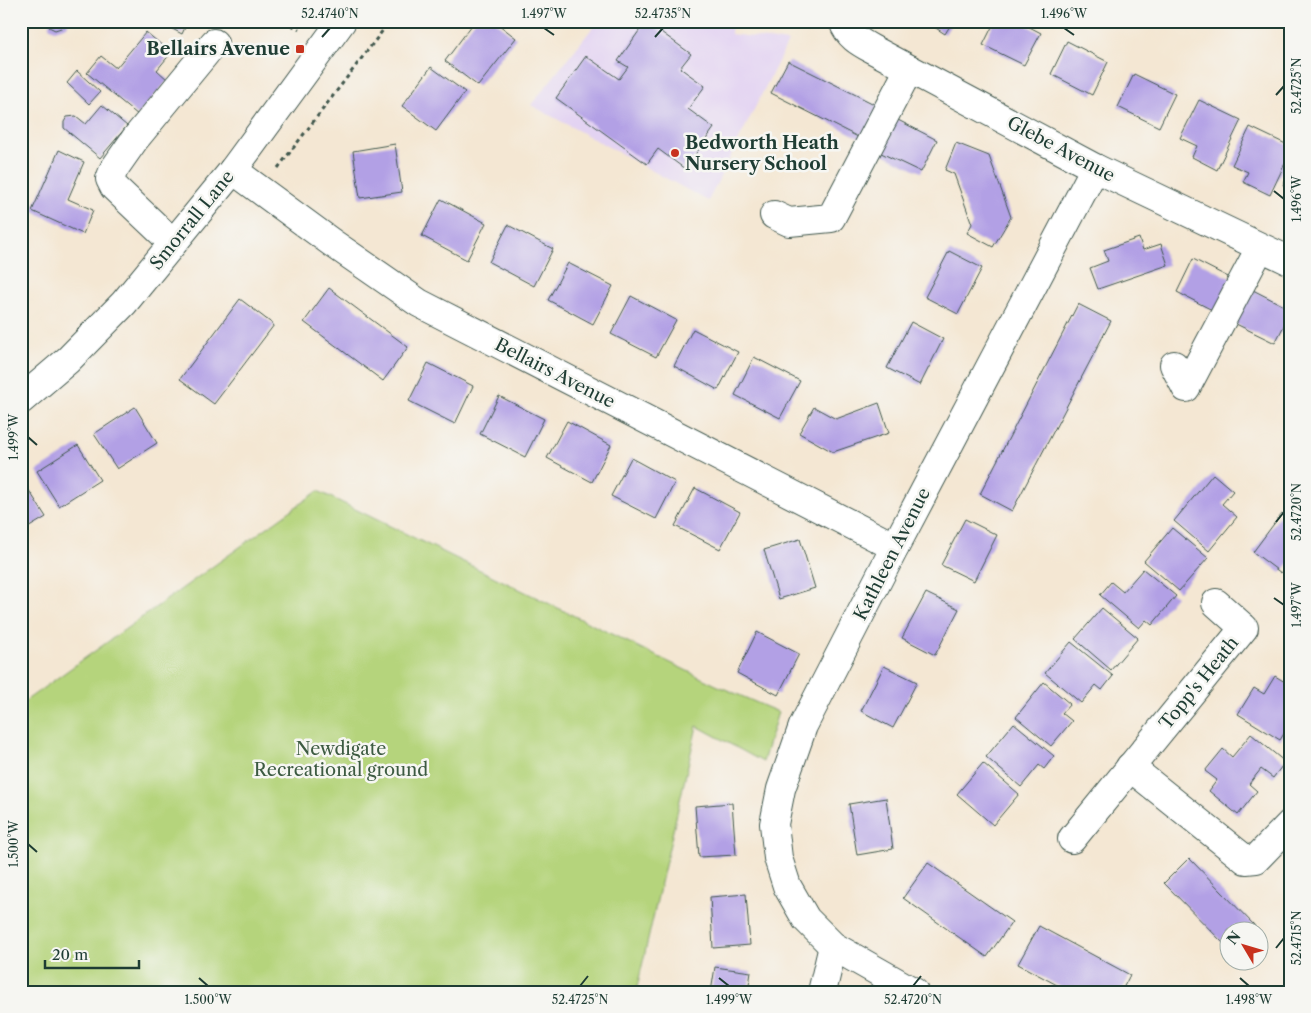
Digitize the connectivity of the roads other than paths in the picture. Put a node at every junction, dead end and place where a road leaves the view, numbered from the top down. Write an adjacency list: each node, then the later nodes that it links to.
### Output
1 (342, 21): 6 (street, Smorrall Lane)
2 (830, 23): 4 (street, Glebe Avenue)
3 (214, 43): 8 (street)
4 (909, 69): 5 (street, Glebe Avenue); 7 (street)
5 (1095, 168): 9 (street, Glebe Avenue); 13 (street, Kathleen Avenue)
6 (233, 170): 8 (street, Smorrall Lane); 13 (street, Bellairs Avenue)
7 (774, 215)
8 (173, 243): 12 (street, Smorrall Lane)
9 (1260, 248): 10 (street, Glebe Avenue); 11 (street)
10 (1290, 261)
11 (1174, 365)
12 (21, 400)
13 (895, 547): 18 (street, Kathleen Avenue)
14 (1216, 603): 15 (street, Topp's Heath)
15 (1130, 767): 16 (street); 17 (street, Topp's Heath)
16 (1290, 824)
17 (1072, 839)
18 (833, 946): 19 (street); 20 (street, Kathleen Avenue)
19 (822, 992)
20 (914, 992)

